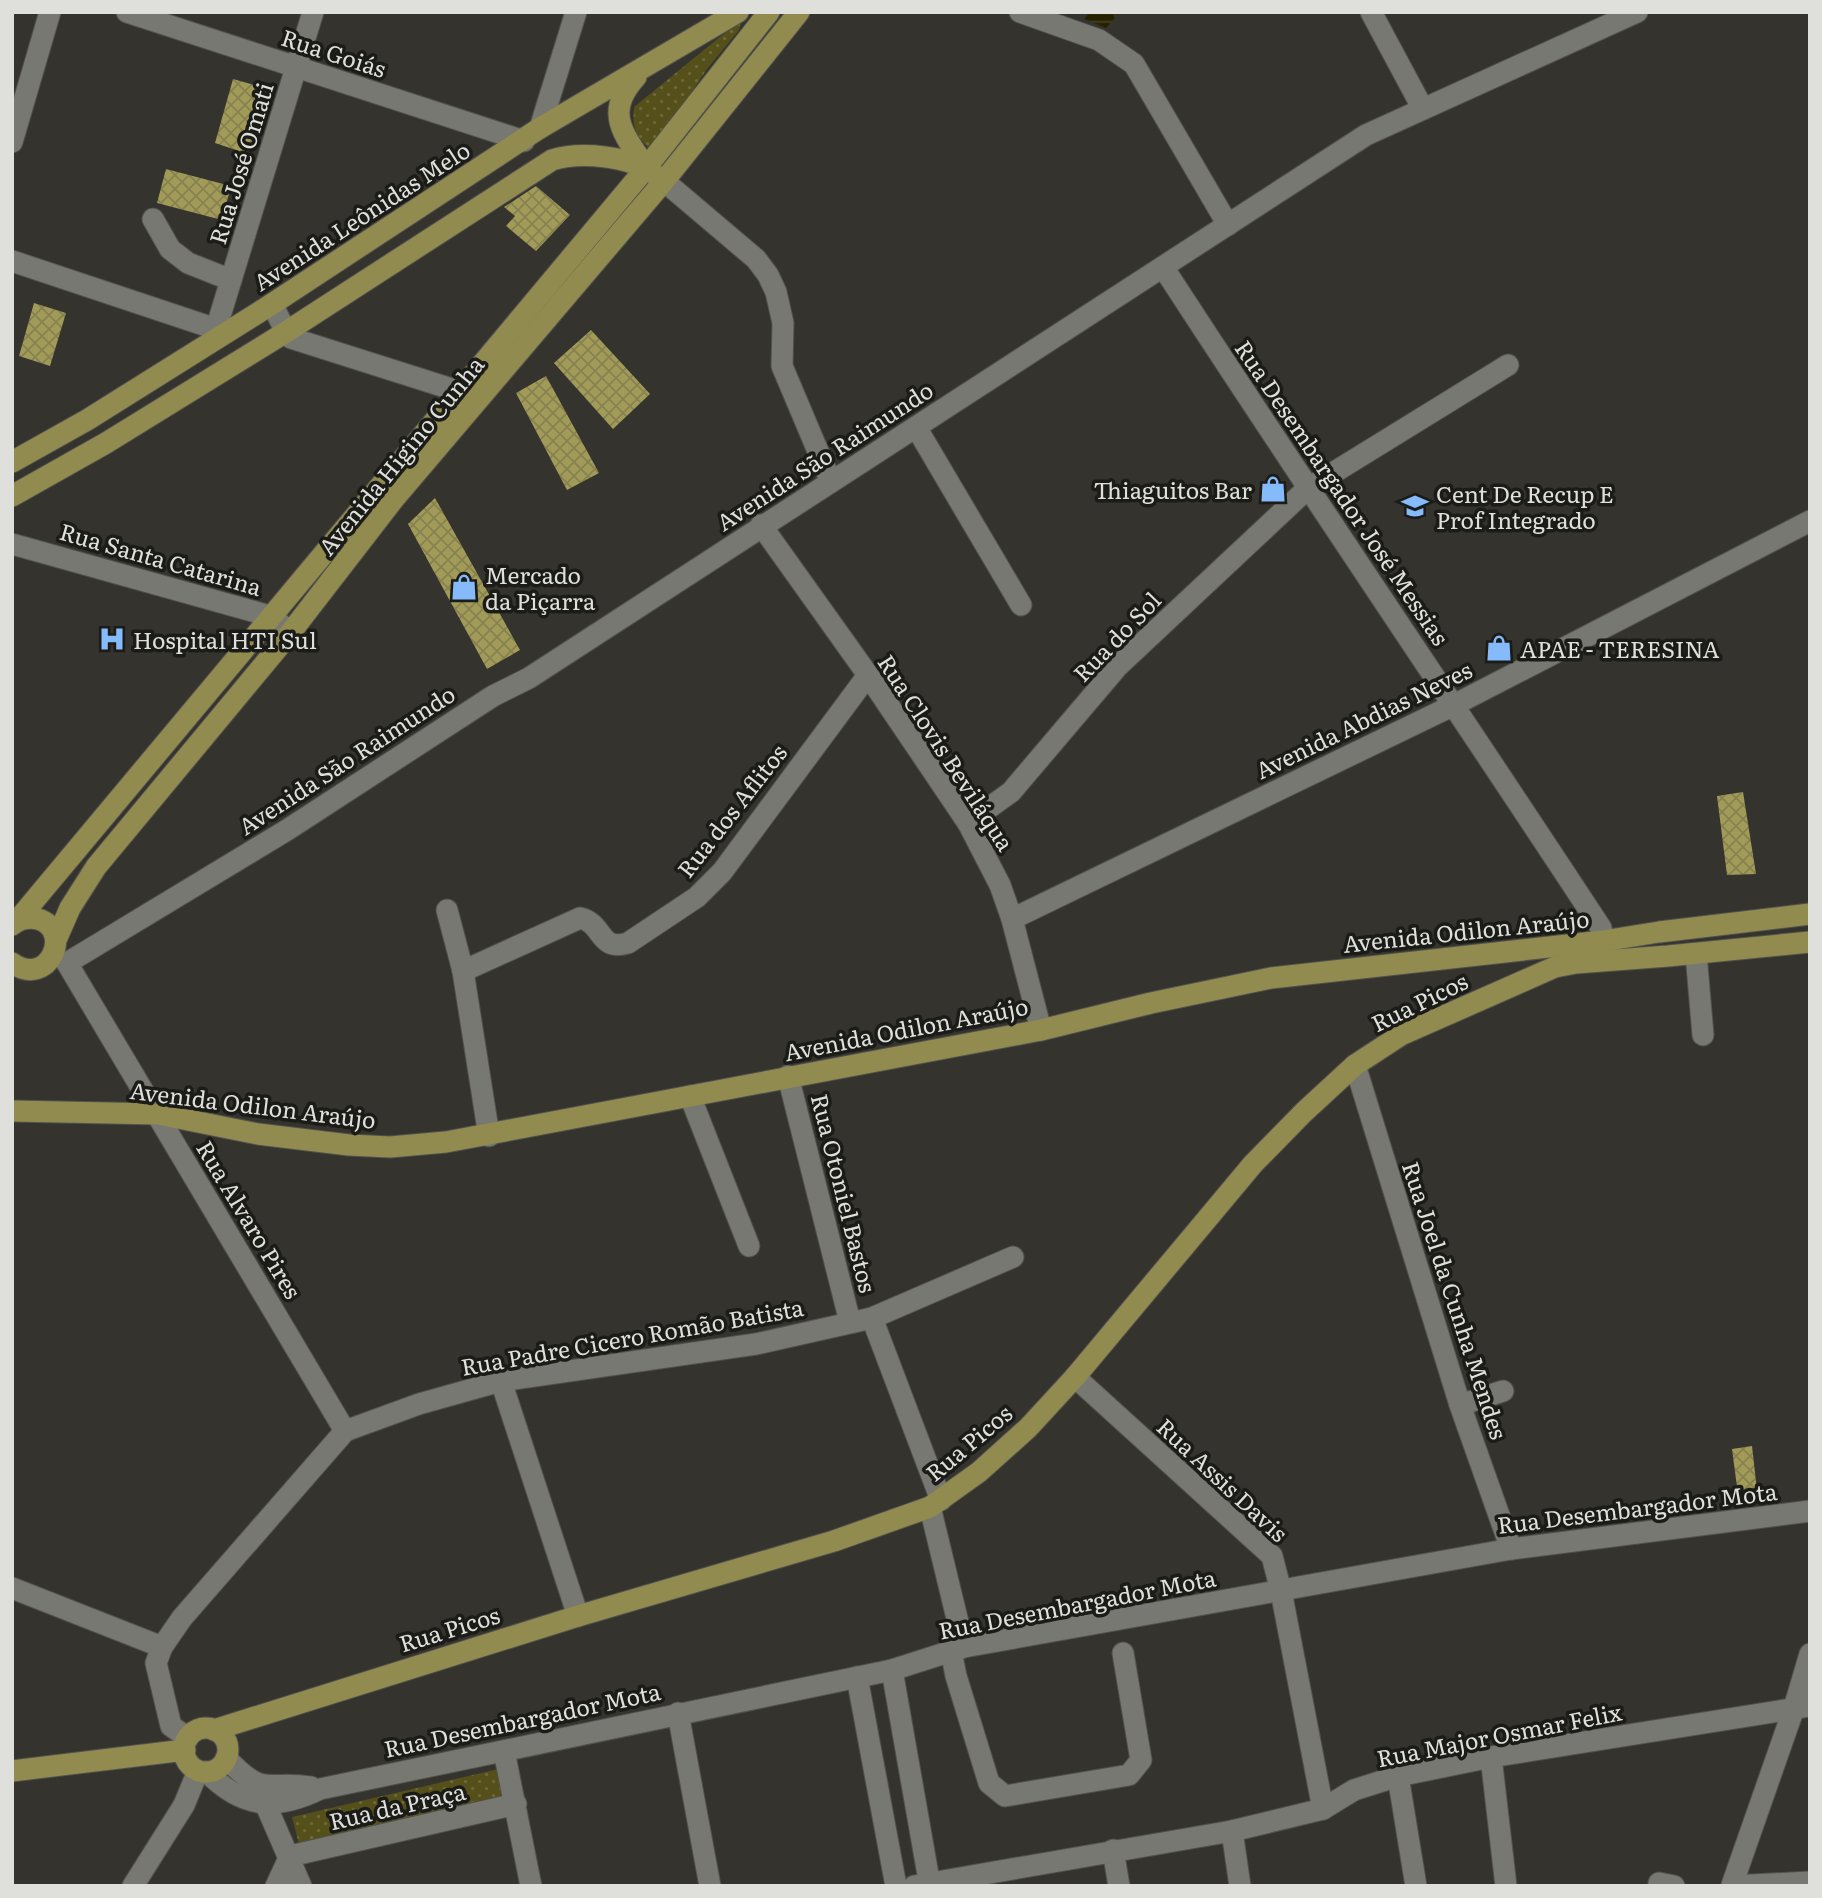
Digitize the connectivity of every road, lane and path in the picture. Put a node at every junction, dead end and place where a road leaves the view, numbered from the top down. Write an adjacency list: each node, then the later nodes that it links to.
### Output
1 (50, 12): 15 (street)
2 (127, 12): 12 (street, Rua Goiás)
3 (313, 12): 12 (street, Rua José Omati)
4 (576, 12): 14 (street)
5 (738, 12): 11 (main road, Avenida Leônidas Melo)
6 (769, 12): 16 (main road, Avenida Higino Cunha)
7 (799, 12): 17 (main road, Avenida Higino Cunha)
8 (1020, 12): 19 (street)
9 (1371, 12): 13 (street)
10 (1637, 12): 13 (street, Avenida São Raimundo)
11 (644, 67): 14 (main road, Avenida Leônidas Melo); 16 (main road)
12 (296, 68): 14 (street, Rua Goiás); 22 (street, Rua José Omati)
13 (1423, 108): 19 (street, Avenida São Raimundo)
14 (532, 135): 23 (main road, Avenida Leônidas Melo)
15 (12, 142)
16 (646, 168): 17 (main road); 25 (main road); 27 (main road, Avenida Higino Cunha)
17 (664, 181): 30 (street); 38 (main road, Avenida Higino Cunha)
18 (153, 219): 22 (street)
19 (1228, 225): 21 (street, Avenida São Raimundo)
20 (12, 261): 24 (street)
21 (1163, 267): 28 (street, Avenida São Raimundo); 31 (street, Rua Desembargador José Messias)
22 (231, 280): 24 (street, Rua José Omati)
23 (272, 304): 24 (main road, Avenida Leônidas Melo); 25 (street)
24 (220, 330): 29 (main road, Avenida Leônidas Melo)
25 (286, 332): 27 (street); 32 (main road)
26 (1508, 365): 31 (street, Rua do Sol)
27 (458, 391): 37 (main road, Avenida Higino Cunha)
28 (916, 427): 30 (street, Avenida São Raimundo); 36 (street)
29 (12, 462)
30 (831, 482): 34 (street, Avenida São Raimundo)
31 (1307, 489): 40 (street, Rua Desembargador José Messias); 41 (street, Rua do Sol)
32 (12, 496)
33 (1810, 521): 40 (street, Avenida Abdias Neves)
34 (761, 525): 39 (street, Rua Clovis Beviláqua); 48 (street, Avenida São Raimundo)
35 (12, 544): 37 (street, Rua Santa Catarina)
36 (1021, 605)
37 (270, 616): 38 (street, Rua Santa Catarina); 45 (main road, Avenida Higino Cunha)
38 (291, 632): 48 (main road, Avenida Higino Cunha)
39 (867, 675): 41 (street, Rua Clovis Beviláqua); 51 (street, Rua dos Aflitos)
40 (1454, 705): 44 (street, Avenida Abdias Neves); 47 (street, Rua Desembargador José Messias)
41 (968, 823): 44 (street, Rua Clovis Beviláqua)
42 (447, 910): 51 (street)
43 (1810, 914): 47 (main road, Avenida Odilon Araújo)
44 (1012, 919): 53 (street, Rua Clovis Beviláqua)
45 (15, 923): 48 (main road)
46 (1810, 942): 49 (main road, Avenida Odilon Araújo)
47 (1606, 951): 49 (main road, Avenida Odilon Araújo); 53 (main road, Avenida Odilon Araújo); 55 (main road, Rua Picos)
48 (59, 953): 50 (main road); 59 (street, Rua Alvaro Pires)
49 (1696, 954): 54 (street)
50 (21, 966): 52 (main road)
51 (463, 971): 60 (street)
52 (12, 986)
53 (1041, 1030): 56 (main road, Avenida Odilon Araújo)
54 (1703, 1035)
55 (1355, 1065): 65 (main road, Rua Picos); 68 (street, Rua Joel da Cunha Mendes)
56 (788, 1076): 57 (main road, Avenida Odilon Araújo); 64 (street, Rua Otoniel Bastos)
57 (690, 1096): 60 (main road, Avenida Odilon Araújo); 61 (street)
58 (12, 1111): 59 (main road, Avenida Odilon Araújo)
59 (158, 1114): 60 (main road, Avenida Odilon Araújo); 69 (street, Rua Alvaro Pires)
60 (489, 1136)
61 (750, 1245)
62 (1013, 1257): 63 (street, Rua Padre Cicero Romão Batista)
63 (872, 1318): 64 (street, Rua Padre Cicero Romão Batista); 70 (street)
64 (850, 1322): 66 (street, Rua Padre Cicero Romão Batista)
65 (1075, 1377): 70 (main road, Rua Picos); 74 (street, Rua Assis Davis)
66 (501, 1381): 69 (street, Rua Padre Cicero Romão Batista); 75 (street)
67 (1503, 1391): 68 (street)
68 (1460, 1405): 72 (street, Rua Joel da Cunha Mendes)
69 (345, 1431): 76 (street, Rua Padre Cicero Romão Batista)
70 (935, 1504): 75 (main road, Rua Picos); 77 (street)
71 (1810, 1511): 72 (street, Rua Desembargador Mota)
72 (1511, 1549): 74 (street, Rua Desembargador Mota)
73 (12, 1588): 76 (street)
74 (1282, 1591): 77 (street, Rua Desembargador Mota); 95 (street, Rua Assis Davis)
75 (578, 1616): 84 (main road, Rua Picos)
76 (162, 1647): 85 (street, Rua Padre Cicero Romão Batista)
77 (958, 1649): 78 (street); 80 (street, Rua Desembargador Mota)
78 (1123, 1653)
79 (1810, 1654): 82 (street)
80 (891, 1670): 81 (street, Rua Desembargador Mota); 100 (street)
81 (856, 1677): 83 (street, Rua Desembargador Mota); 107 (street)
82 (1802, 1707): 87 (street, Rua Major Osmar Felix); 101 (street)
83 (678, 1713): 86 (street, Rua Desembargador Mota); 106 (street)
84 (214, 1730): 85 (main road); 88 (main road)
85 (186, 1744): 89 (main road); 90 (main road)
86 (504, 1751): 92 (street, Rua Desembargador Mota); 94 (street)
87 (1491, 1757): 91 (street, Rua Major Osmar Felix); 111 (street)
88 (226, 1758): 90 (main road); 92 (street, Rua Desembargador Mota)
89 (12, 1771)
90 (202, 1772): 93 (street, Rua Desembargador Mota); 102 (street)
91 (1398, 1776): 95 (street, Rua Major Osmar Felix); 110 (street)
92 (320, 1789): 93 (street, Rua Desembargador Mota)
93 (265, 1803): 98 (street)
94 (516, 1804): 98 (street, Rua da Praça); 105 (street)
95 (1323, 1809): 96 (street, Rua Major Osmar Felix)
96 (1232, 1830): 97 (street, Rua Major Osmar Felix); 109 (street)
97 (1113, 1850): 100 (street, Rua Major Osmar Felix); 108 (street)
98 (290, 1856): 103 (street); 104 (street)
99 (1810, 1882): 101 (street)
100 (924, 1885)
101 (1732, 1885)
102 (133, 1886)
103 (276, 1886)
104 (301, 1886)
105 (531, 1886)
106 (710, 1886)
107 (896, 1886)
108 (1119, 1886)
109 (1240, 1886)
110 (1416, 1886)
111 (1506, 1886)

